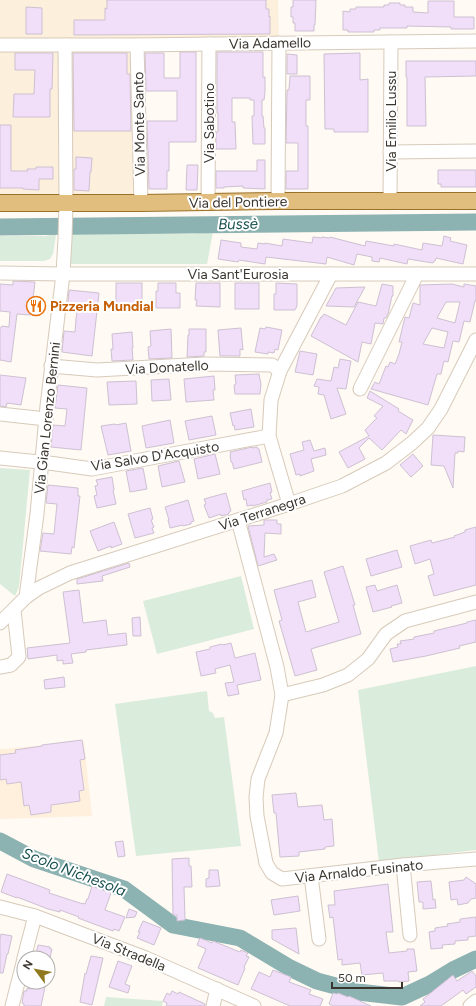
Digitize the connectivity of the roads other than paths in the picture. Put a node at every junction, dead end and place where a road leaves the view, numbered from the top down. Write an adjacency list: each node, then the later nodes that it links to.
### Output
1 (476, 41): 2 (street, Via Adamello)
2 (391, 42): 3 (street, Via Adamello); 9 (street, Via Emilio Lussu)
3 (280, 43): 4 (street, Via Adamello); 12 (street)
4 (209, 44): 7 (street, Via Adamello); 15 (street, Via Sabotino)
5 (0, 45): 6 (street, Via Adamello)
6 (65, 45): 7 (street, Via Adamello); 16 (street)
7 (137, 45): 14 (street, Via Monte Santo)
8 (476, 151): 9 (street)
9 (390, 152): 10 (street, Via Emilio Lussu)
10 (390, 201): 11 (main road, Via del Pontiere); 12 (main road, Via del Pontiere)
11 (476, 201)
12 (278, 202): 15 (main road, Via del Pontiere)
13 (0, 203): 16 (main road, Via del Pontiere)
14 (141, 203): 15 (main road, Via del Pontiere); 16 (main road, Via del Pontiere)
15 (208, 203)
16 (66, 206): 18 (street, Via Gian Lorenzo Bernini)
17 (0, 272): 18 (street, Via Sant'Eurosia)
18 (63, 274): 19 (street, Via Sant'Eurosia); 23 (street, Via Gian Lorenzo Bernini)
19 (331, 274): 20 (street, Via Sant'Eurosia); 24 (street)
20 (417, 274): 21 (street, Via Sant'Eurosia); 25 (street)
21 (476, 274)
22 (476, 340): 31 (street, Via Terranegra)
23 (52, 366): 24 (street, Via Donatello); 27 (street, Via Gian Lorenzo Bernini)
24 (280, 371): 28 (street)
25 (360, 389)
26 (0, 414): 27 (street)
27 (46, 419): 30 (street, Via Gian Lorenzo Bernini)
28 (269, 436): 30 (street, Via Salvo D'Acquisto); 31 (street)
29 (0, 458): 30 (street)
30 (41, 462): 33 (street, Via Gian Lorenzo Bernini)
31 (289, 504): 32 (street, Via Terranegra)
32 (238, 520): 33 (street, Via Terranegra); 38 (street, Via Arnaldo Fusinato)
33 (26, 597): 35 (street, Via Terranegra)
34 (476, 602): 38 (street)
35 (14, 610): 36 (street, Via Terranegra); 37 (street)
36 (0, 623)
37 (0, 667)
38 (282, 695): 41 (street, Via Arnaldo Fusinato)
39 (476, 859): 40 (street, Via Arnaldo Fusinato)
40 (403, 865): 41 (street, Via Arnaldo Fusinato); 44 (street)
41 (311, 876): 45 (street)
42 (0, 907): 43 (street, Via Stradella)
43 (35, 916): 46 (street); 47 (street, Via Stradella)
44 (410, 935)
45 (319, 939)
46 (26, 950)
47 (217, 989): 51 (street); 52 (street, Via Stradella)
48 (16, 990): 50 (street)
49 (476, 1001): 53 (street)
50 (12, 1006)
51 (213, 1006)
52 (254, 1006)
53 (470, 1006)

